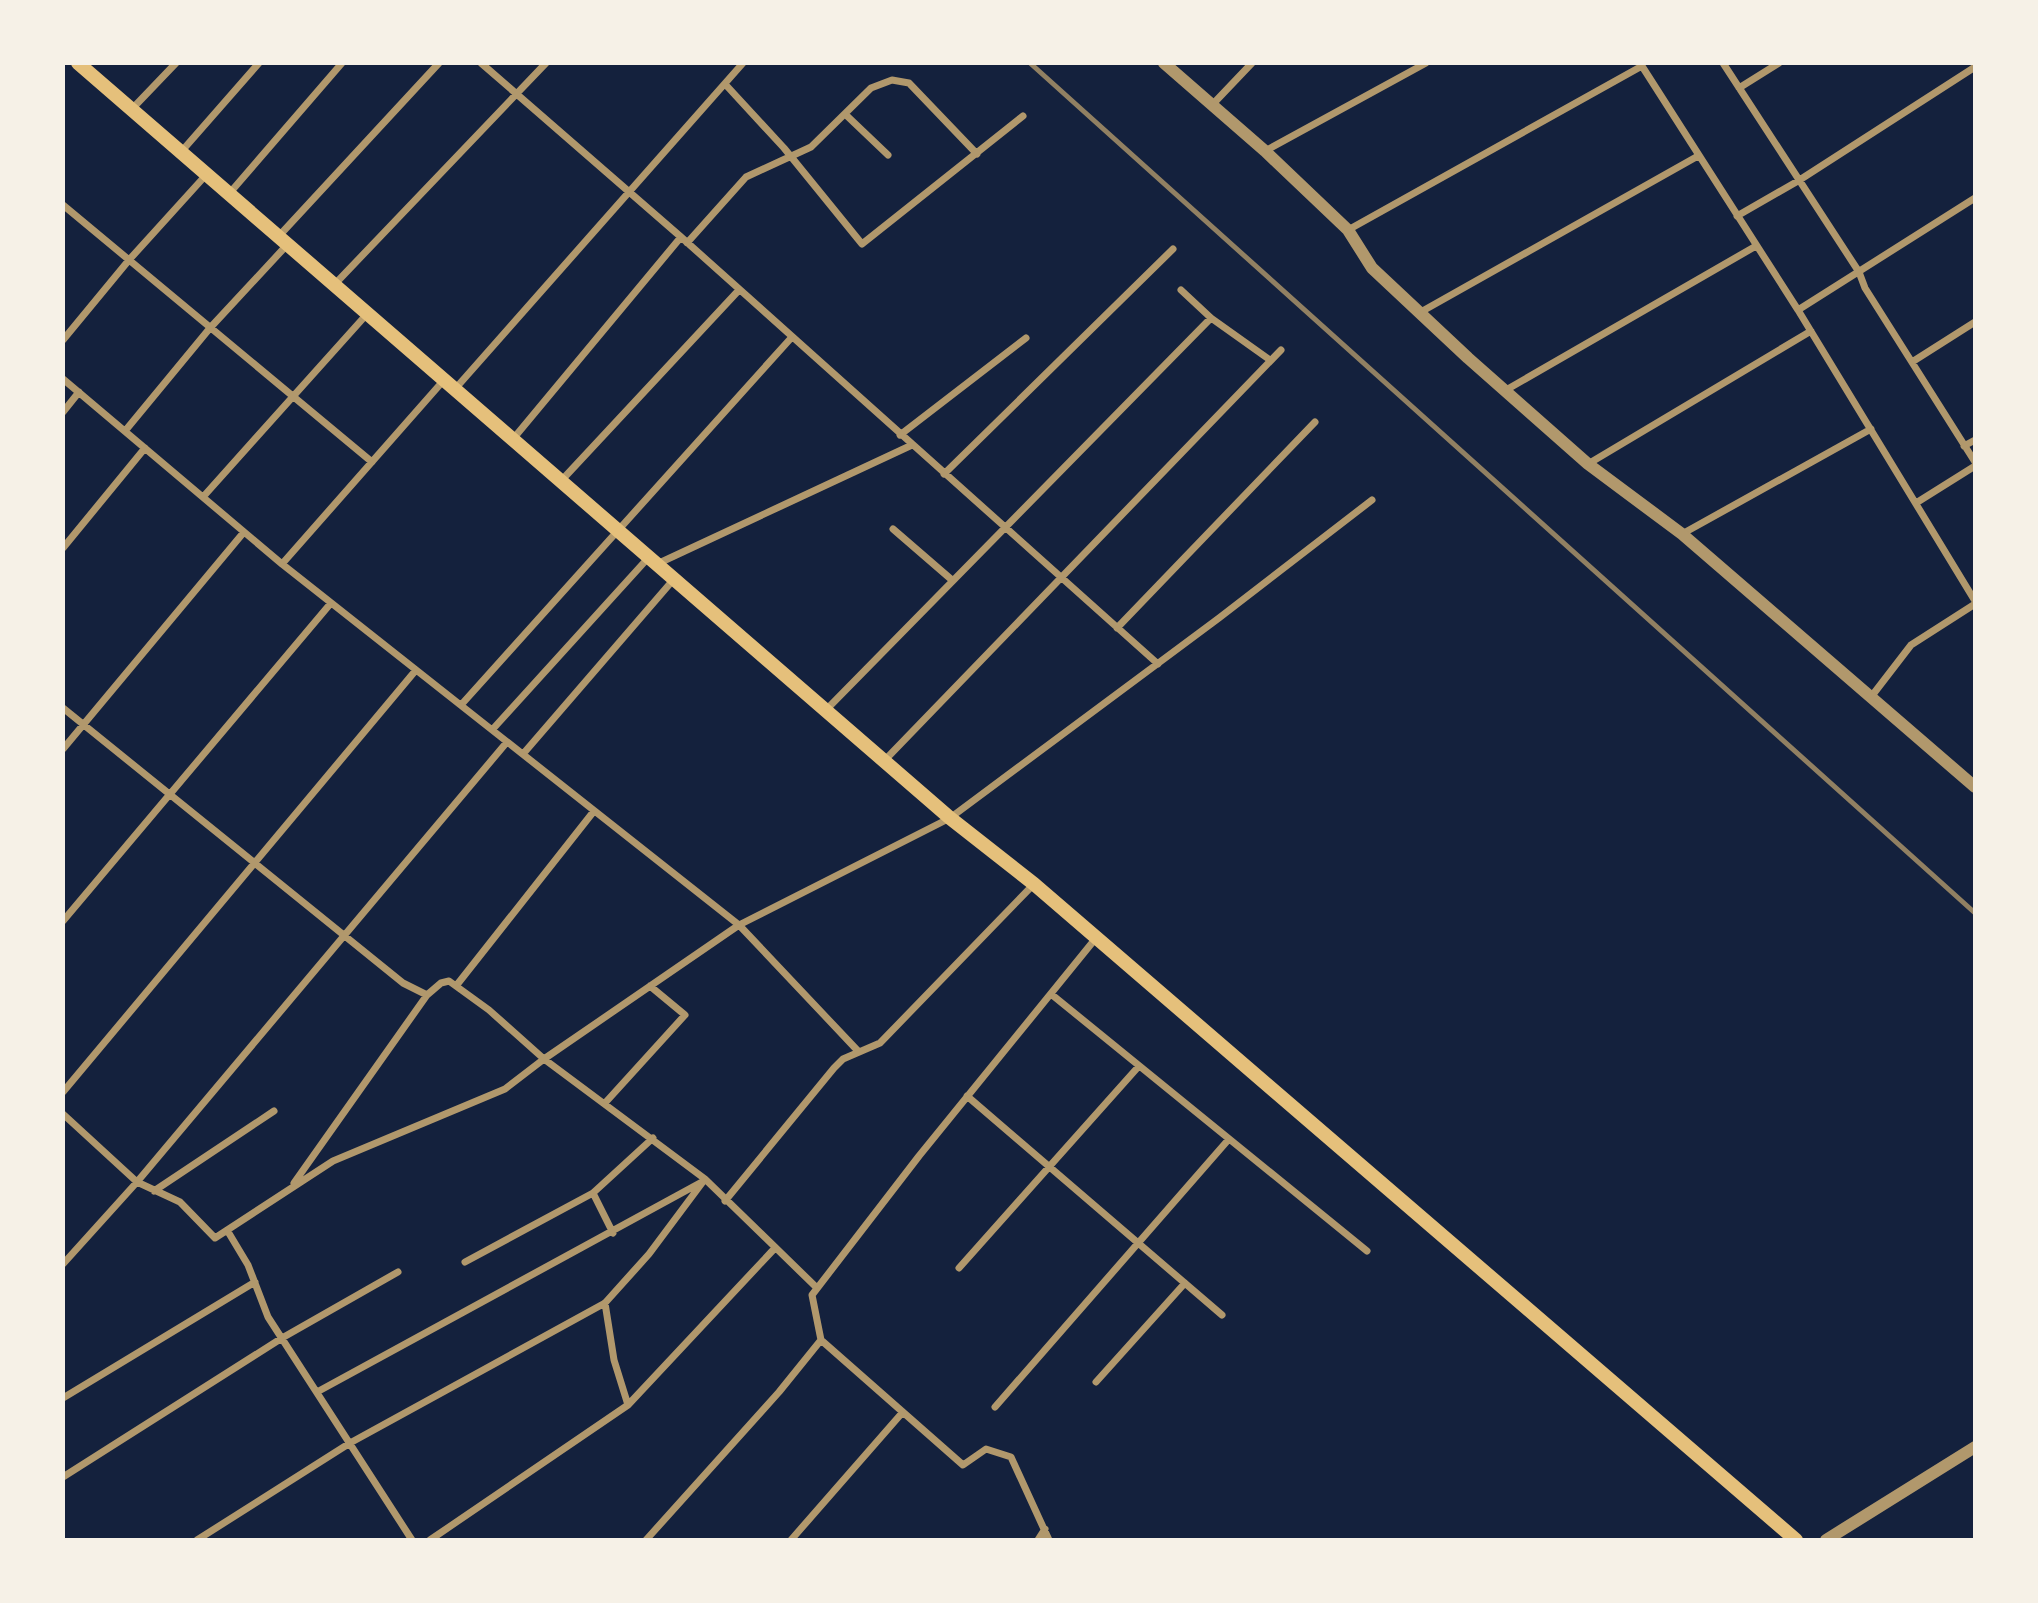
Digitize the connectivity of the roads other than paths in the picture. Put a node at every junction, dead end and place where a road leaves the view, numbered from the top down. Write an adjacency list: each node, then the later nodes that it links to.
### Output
1 (176, 63): 20 (street)
2 (259, 63): 24 (street)
3 (342, 63): 32 (street)
4 (439, 63): 38 (street)
5 (481, 63): 18 (street)
6 (546, 63): 18 (street)
7 (743, 63): 16 (street)
8 (1164, 63): 19 (street)
9 (1252, 63): 19 (street)
10 (1426, 63): 23 (street)
11 (1723, 63): 17 (street)
12 (1779, 63): 17 (street)
13 (1641, 65): 28 (street); 36 (street)
14 (87, 66): 20 (main road)
15 (1975, 67): 30 (street)
16 (724, 84): 26 (street); 31 (street)
17 (1739, 88): 30 (street)
18 (517, 92): 31 (street); 43 (street)
19 (1212, 105): 23 (street)
20 (131, 110): 24 (main road)
21 (845, 114): 25 (street); 26 (street); 27 (street)
22 (1023, 116): 25 (street)
23 (1265, 151): 36 (street)
24 (180, 152): 29 (main road)
25 (976, 154): 26 (street)
26 (790, 155): 37 (street)
27 (888, 155)
28 (1698, 156): 35 (street); 47 (street)
29 (206, 175): 32 (main road); 41 (street)
30 (1798, 181): 35 (street); 42 (street)
31 (629, 191): 37 (street); 60 (street)
32 (228, 195): 38 (main road)
33 (1975, 198): 42 (street)
34 (63, 205): 41 (street)
35 (1737, 216): 39 (street)
36 (1348, 230): 47 (street)
37 (684, 240): 44 (street); 69 (street)
38 (282, 241): 43 (main road); 51 (street)
39 (1756, 246): 46 (street); 61 (street)
40 (1173, 248): 77 (street)
41 (129, 260): 51 (street); 55 (street)
42 (1858, 272): 46 (street); 58 (street)
43 (334, 285): 48 (main road)
44 (739, 290): 53 (street); 78 (street)
45 (1181, 290): 49 (street)
46 (1798, 310): 52 (street)
47 (1419, 313): 61 (street)
48 (367, 314): 60 (main road); 63 (street)
49 (1212, 318): 57 (street); 82 (street)
50 (1975, 322): 58 (street)
51 (210, 328): 63 (street); 67 (street)
52 (1811, 331): 66 (street); 75 (street)
53 (792, 337): 68 (street); 84 (street)
54 (1026, 338): 68 (street)
55 (63, 340)
56 (1281, 350): 57 (street)
57 (1270, 360): 90 (street)
58 (1912, 362): 72 (street)
59 (63, 379): 62 (street)
60 (449, 384): 69 (main road); 74 (street)
61 (1506, 390): 75 (street)
62 (79, 392): 64 (street); 67 (street)
63 (294, 398): 74 (street); 79 (street)
64 (63, 412)
65 (1315, 422): 95 (street)
66 (1871, 429): 81 (street); 86 (street)
67 (125, 431): 73 (street)
68 (900, 435): 71 (street)
69 (513, 439): 78 (main road)
70 (1975, 440): 72 (street)
71 (912, 445): 77 (street); 88 (street)
72 (1964, 446): 76 (street)
73 (145, 449): 79 (street); 87 (street)
74 (372, 462): 89 (street)
75 (1588, 464): 86 (street)
76 (1975, 464): 81 (street)
77 (944, 474): 82 (street)
78 (561, 481): 84 (main road)
79 (203, 497): 85 (street)
80 (1371, 500): 96 (street)
81 (1916, 503): 93 (street)
82 (1004, 527): 90 (street); 92 (street)
83 (893, 529): 92 (street)
84 (619, 531): 88 (main road); 99 (street)
85 (244, 532): 89 (street); 102 (street)
86 (1682, 534): 98 (street)
87 (63, 548)
88 (653, 561): 91 (main road); 103 (street)
89 (282, 564): 94 (street)
90 (1061, 578): 95 (street); 107 (street)
91 (674, 579): 101 (main road); 106 (street)
92 (952, 580): 101 (street)
93 (1975, 602): 98 (street)
94 (331, 603): 97 (street); 109 (street)
95 (1118, 628): 96 (street)
96 (1158, 664): 111 (street)
97 (416, 670): 99 (street); 112 (street)
98 (1871, 697): 108 (street)
99 (461, 705): 103 (street)
100 (63, 708): 102 (street)
101 (826, 710): 107 (main road)
102 (84, 725): 105 (street); 109 (street)
103 (492, 730): 104 (street)
104 (507, 742): 106 (street); 116 (street)
105 (63, 749)
106 (523, 754): 110 (street)
107 (884, 761): 111 (main road)
108 (1975, 787)
109 (169, 796): 112 (street); 114 (street)
110 (594, 811): 115 (street); 118 (street)
111 (950, 818): 113 (main road); 115 (street)
112 (254, 864): 116 (street); 125 (street)
113 (1034, 884): 117 (main road); 122 (street)
114 (63, 921)
115 (739, 925): 119 (street); 122 (street)
116 (344, 935): 121 (street); 134 (street)
117 (1097, 938): 120 (street); 172 (main road)
118 (456, 986): 121 (street); 123 (street)
119 (650, 986): 123 (street); 127 (street)
120 (1051, 994): 124 (street); 126 (street)
121 (427, 995): 135 (street)
122 (858, 1051): 138 (street)
123 (544, 1059): 127 (street); 135 (street)
124 (1139, 1066): 131 (street); 132 (street)
125 (63, 1093)
126 (967, 1096): 132 (street); 150 (street)
127 (606, 1103): 130 (street)
128 (274, 1111): 136 (street)
129 (63, 1114): 134 (street)
130 (653, 1138): 133 (street); 137 (street)
131 (1229, 1139): 141 (street); 143 (street)
132 (1050, 1167): 141 (street); 146 (street)
133 (705, 1180): 138 (street); 140 (street); 151 (street)
134 (138, 1182): 136 (street); 145 (street)
135 (291, 1187): 139 (street)
136 (154, 1191): 139 (street)
137 (593, 1193): 140 (street); 144 (street)
138 (725, 1201): 142 (street)
139 (227, 1230): 148 (street)
140 (613, 1233): 156 (street)
141 (1139, 1243): 149 (street); 159 (street)
142 (775, 1248): 150 (street); 158 (street)
143 (1367, 1251)
144 (465, 1262)
145 (63, 1264)
146 (959, 1268)
147 (398, 1272): 153 (street)
148 (255, 1282): 153 (street); 157 (street)
149 (1185, 1283): 152 (street); 155 (street)
150 (817, 1287): 154 (street)
151 (605, 1303): 158 (street); 161 (street)
152 (1222, 1315)
153 (282, 1338): 156 (street); 163 (street)
154 (821, 1340): 160 (street); 168 (street)
155 (1096, 1382)
156 (317, 1392): 161 (street)
157 (63, 1398)
158 (628, 1405): 167 (street)
159 (995, 1408)
160 (902, 1413): 164 (street); 169 (street)
161 (349, 1443): 165 (street); 166 (street)
162 (1975, 1447): 173 (street)
163 (63, 1476)
164 (1045, 1529): 170 (street); 171 (street)
165 (197, 1540)
166 (412, 1540)
167 (430, 1540)
168 (646, 1540)
169 (792, 1540)
170 (1038, 1540)
171 (1049, 1540)
172 (1796, 1540)
173 (1826, 1540)

